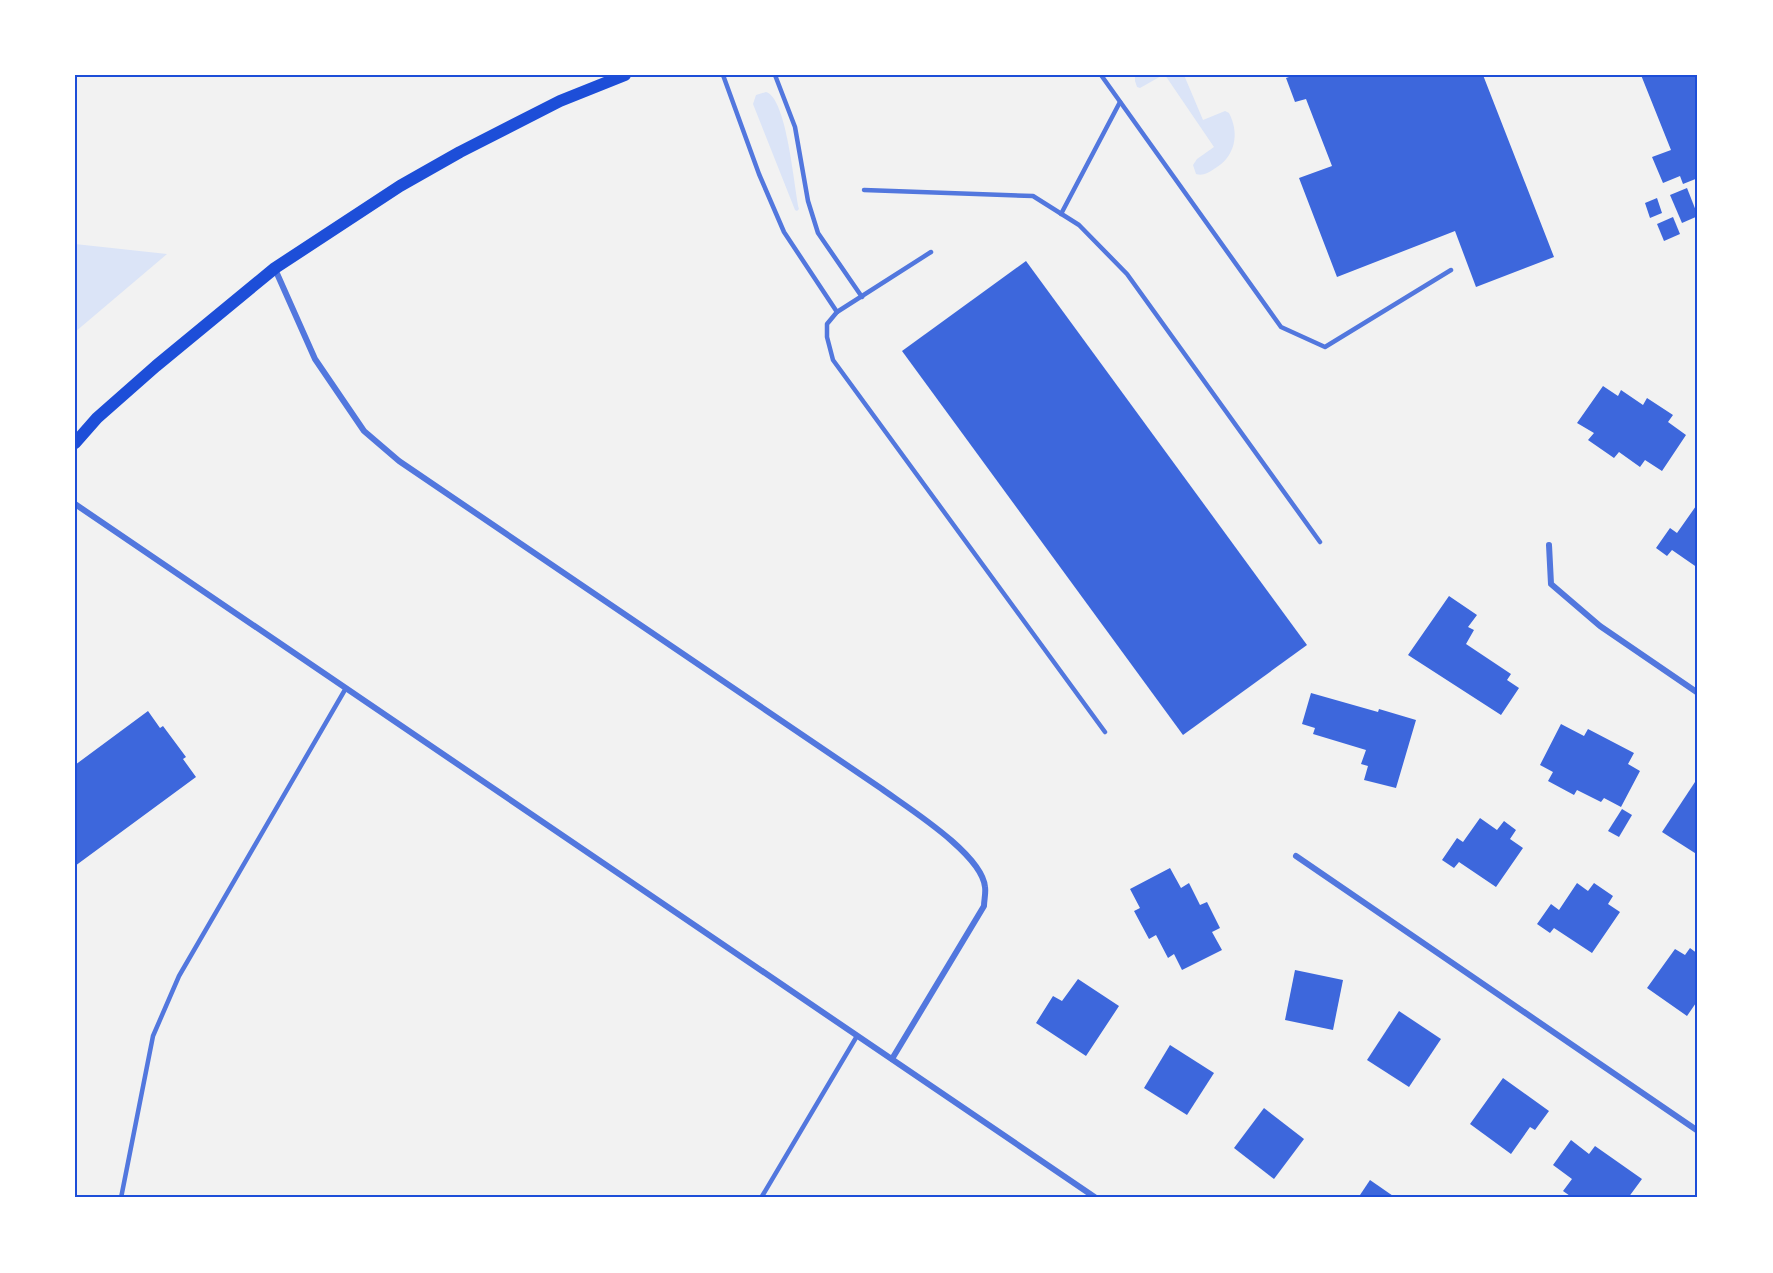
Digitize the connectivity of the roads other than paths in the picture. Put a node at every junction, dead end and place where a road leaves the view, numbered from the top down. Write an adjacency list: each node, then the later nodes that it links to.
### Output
1 (626, 75): 9 (main road)
2 (723, 75): 12 (lane)
3 (775, 75): 11 (lane)
4 (1101, 75): 5 (lane)
5 (1120, 102): 7 (lane); 10 (lane)
6 (864, 190): 7 (lane)
7 (1061, 214): 15 (lane)
8 (931, 252): 11 (lane)
9 (274, 268): 13 (main road); 22 (street)
10 (1451, 270)
11 (862, 297): 12 (lane)
12 (837, 312): 19 (lane)
13 (75, 443)
14 (75, 504): 17 (street)
15 (1320, 542)
16 (1549, 545): 18 (street)
17 (346, 688): 21 (street); 24 (lane)
18 (1698, 693)
19 (1105, 732)
20 (1296, 856): 23 (street)
21 (857, 1036): 22 (street); 25 (lane)
22 (892, 1059): 26 (street)
23 (1698, 1131)
24 (121, 1198)
25 (761, 1198)
26 (1096, 1198)

